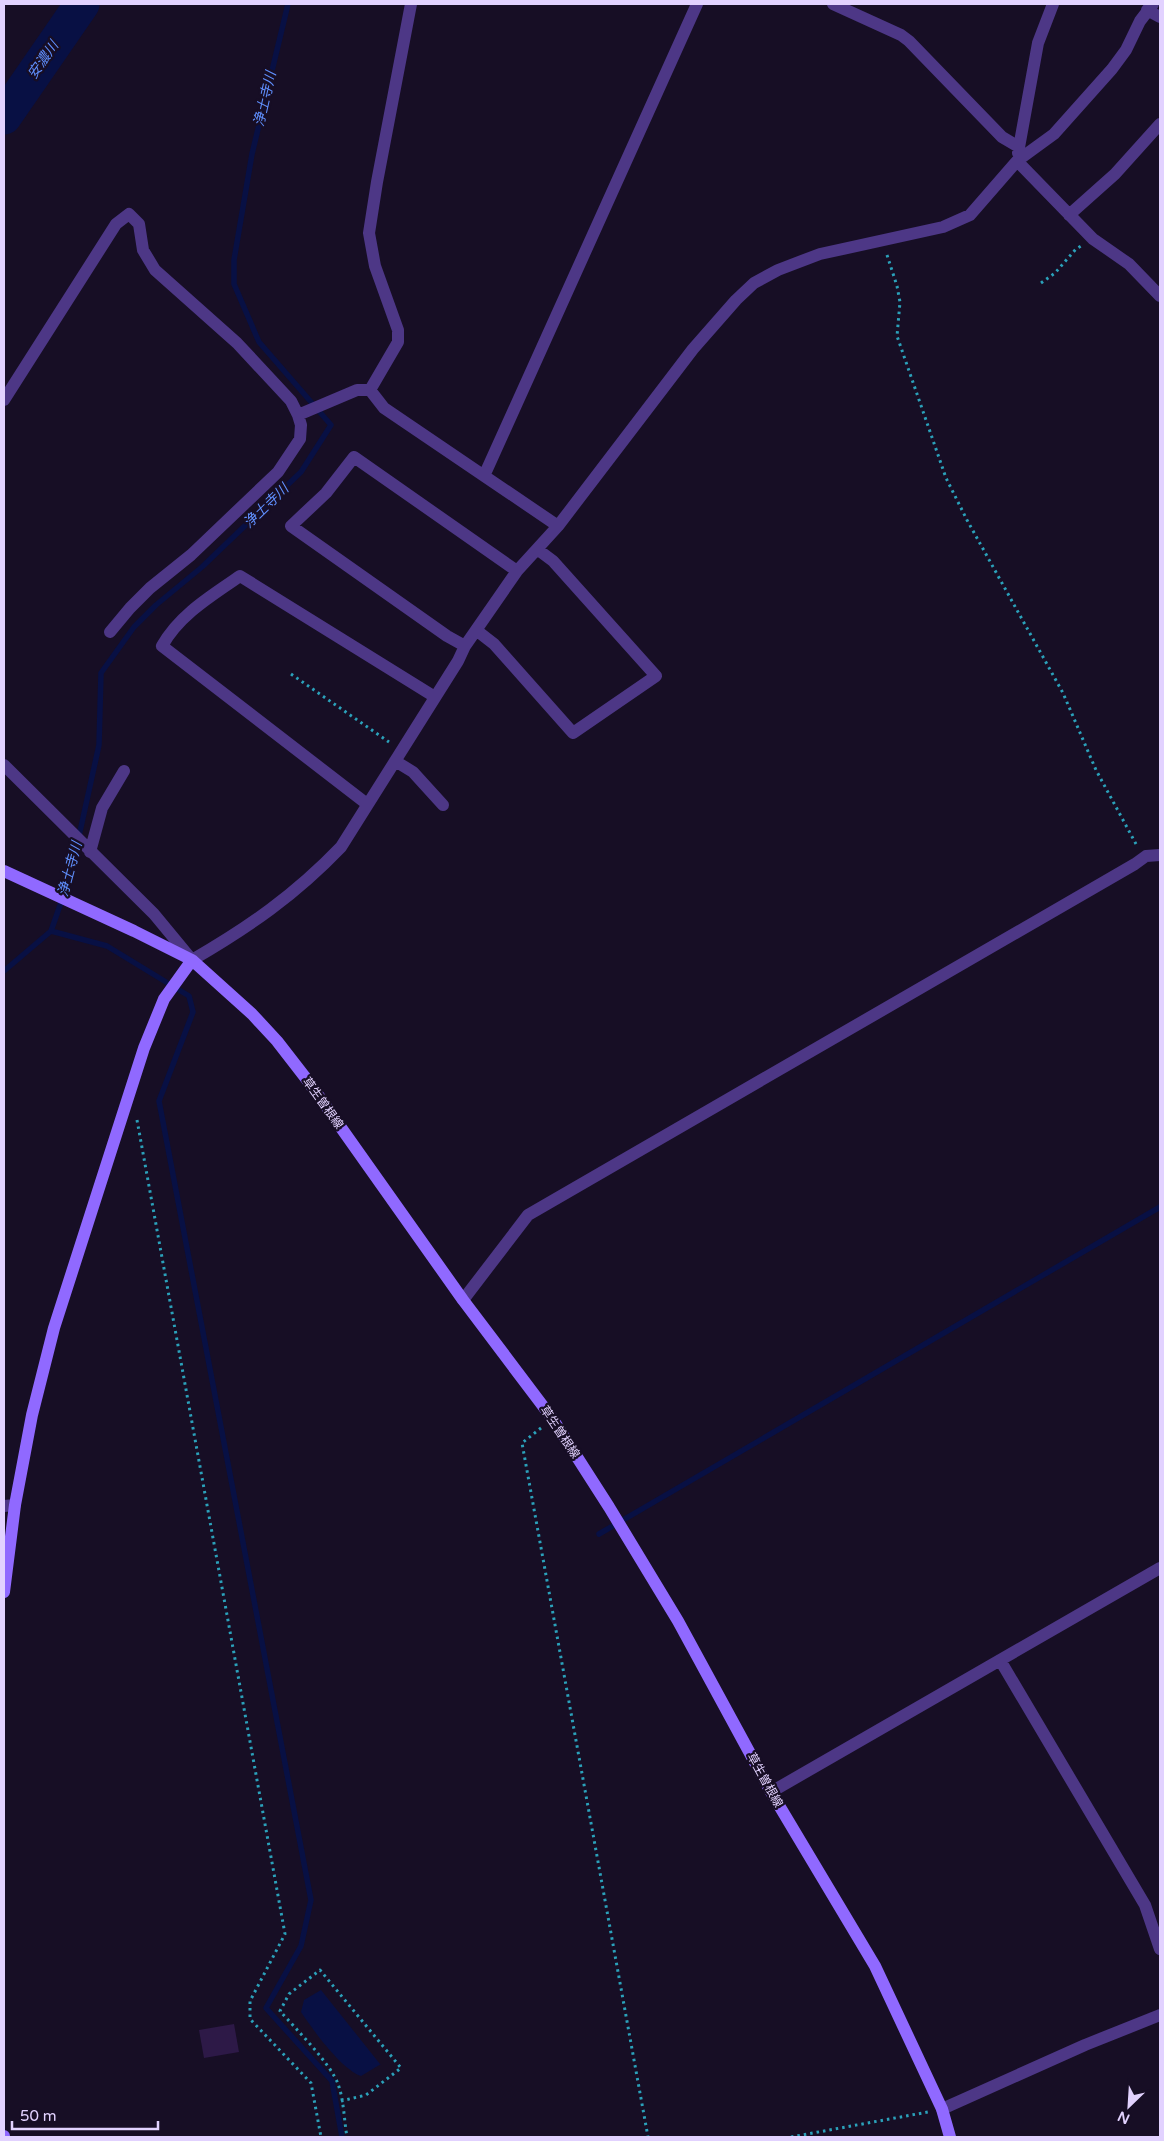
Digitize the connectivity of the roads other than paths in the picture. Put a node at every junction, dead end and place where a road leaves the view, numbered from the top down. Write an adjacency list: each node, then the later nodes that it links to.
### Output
1 (411, 4): 12 (street)
2 (697, 4): 15 (street)
3 (833, 4): 8 (street)
4 (1053, 4): 8 (street)
5 (1150, 7): 6 (street); 9 (street)
6 (1160, 17)
7 (1160, 124): 10 (street)
8 (1019, 147): 9 (street)
9 (1016, 161): 10 (street); 16 (street)
10 (1068, 215): 11 (street)
11 (1160, 296)
12 (370, 390): 14 (street); 15 (street)
13 (4, 400): 14 (street)
14 (300, 414): 20 (street)
15 (484, 476): 16 (street)
16 (558, 526): 17 (street)
17 (537, 549): 18 (street); 19 (street)
18 (517, 571): 19 (street); 21 (street)
19 (476, 630): 21 (street)
20 (110, 632)
21 (465, 646): 22 (street)
22 (435, 697): 23 (street); 26 (street)
23 (398, 756): 26 (street); 27 (street)
24 (4, 765): 28 (street)
25 (124, 771): 28 (street)
26 (367, 804): 31 (street)
27 (443, 805)
28 (88, 851): 31 (street)
29 (1160, 855): 32 (street)
30 (4, 871): 31 (main road, 草生曽根線)
31 (192, 960): 32 (main road, 草生曽根線); 33 (main road)
32 (463, 1300): 37 (main road, 草生曽根線)
33 (9, 1506): 35 (main road)
34 (1160, 1568): 36 (street)
35 (4, 1592)
36 (1000, 1660): 37 (street); 38 (street)
37 (771, 1792): 40 (main road, 草生曽根線)
38 (1160, 1949)
39 (1160, 2015): 40 (street)
40 (942, 2109): 41 (main road, 草生曽根線)
41 (950, 2137)

